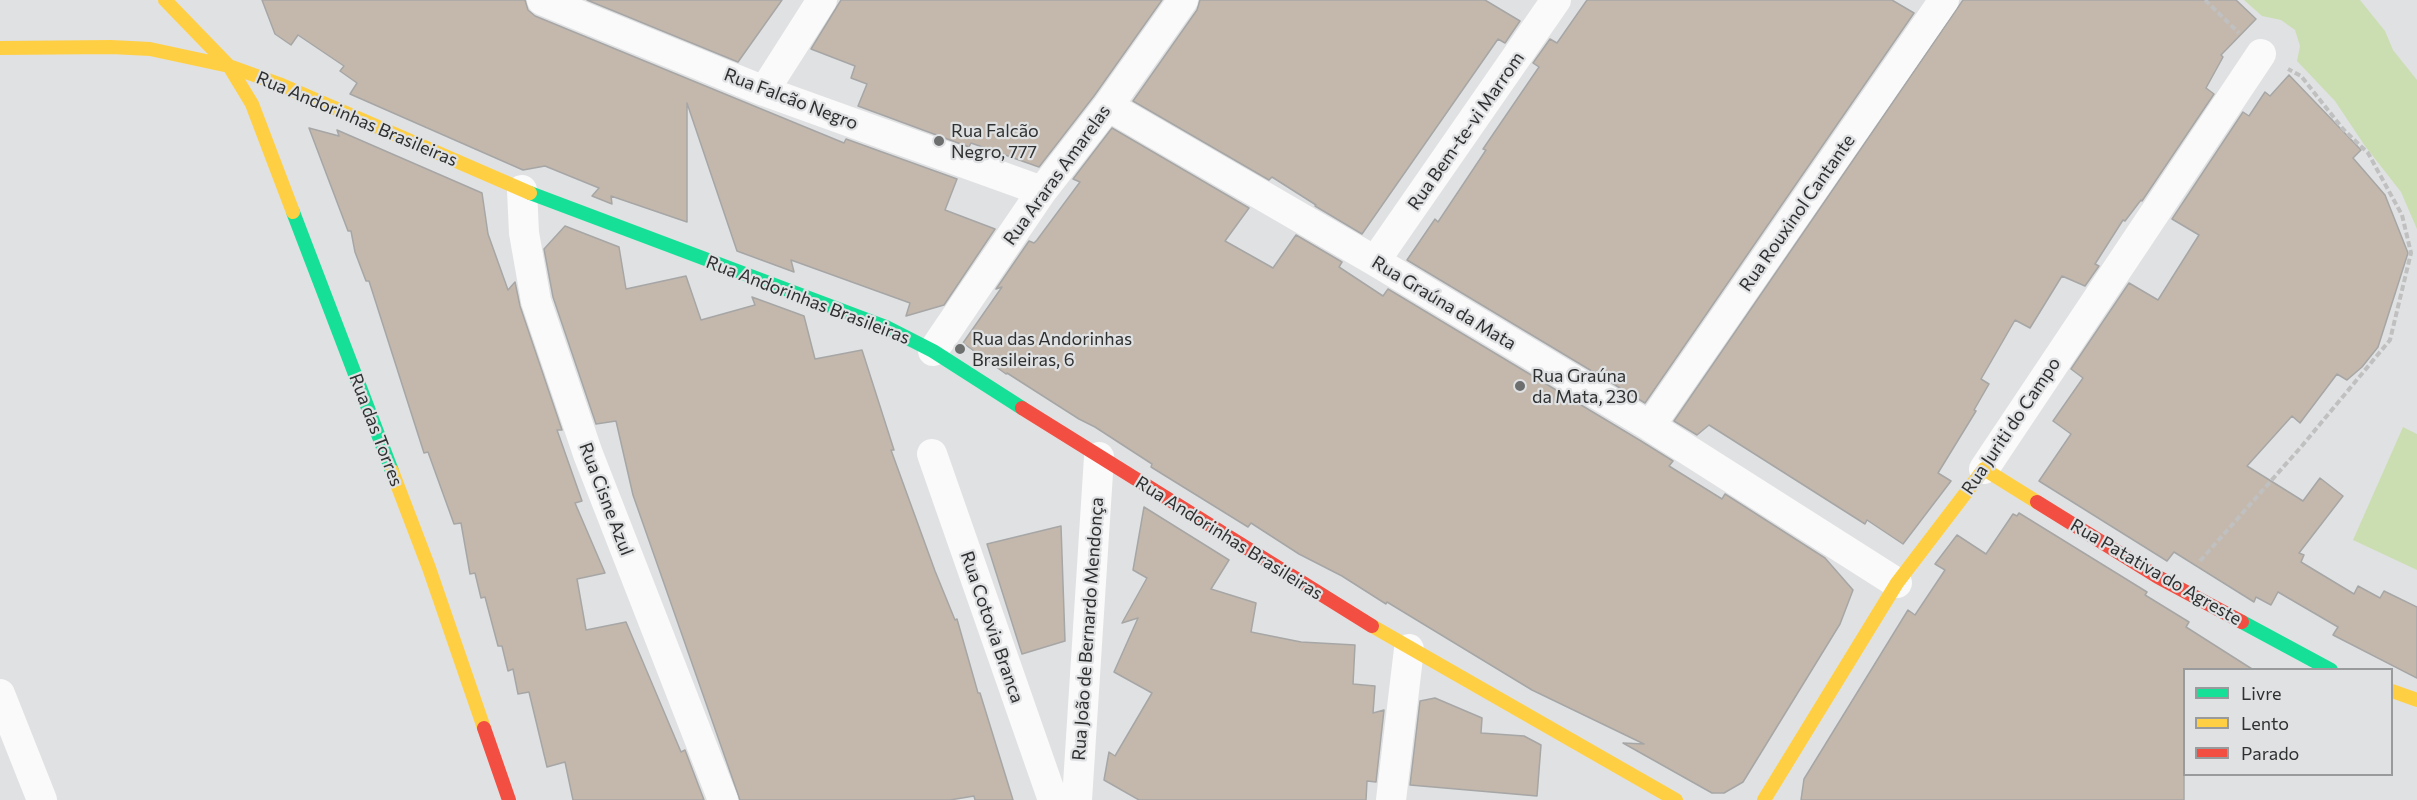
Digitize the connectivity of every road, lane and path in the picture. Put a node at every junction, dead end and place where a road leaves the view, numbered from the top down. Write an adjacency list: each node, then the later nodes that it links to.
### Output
1 (165, 0): 10 (street, Rua Andorinhas Brasileiras)
2 (542, 0): 11 (street, Rua Falcão Negro)
3 (822, 0): 11 (street)
4 (1182, 0): 12 (street, Rua Araras Amarelas)
5 (1556, 0): 15 (street, Rua Bem-te-vi Marrom)
6 (1944, 0): 17 (street, Rua Rouxinol Cantante)
7 (2205, 0): 9 (path)
8 (0, 48): 10 (street)
9 (2261, 54): 20 (street, Rua Juriti do Campo); 22 (path)
10 (229, 66): 13 (street, Rua Andorinhas Brasileiras); 29 (street, Rua das Torres)
11 (764, 91): 14 (street, Rua Falcão Negro)
12 (1108, 106): 14 (street, Rua Araras Amarelas); 15 (street, Rua Graúna da Mata)
13 (522, 190): 16 (street, Rua Andorinhas Brasileiras); 30 (street, Rua Cisne Azul)
14 (1042, 191): 16 (street, Rua Araras Amarelas)
15 (1375, 261): 17 (street, Rua Graúna da Mata)
16 (933, 351): 19 (street, Rua Andorinhas Brasileiras)
17 (1650, 426): 21 (street, Rua Graúna da Mata)
18 (932, 454): 31 (street, Rua Cotovia Branca)
19 (1099, 457): 23 (street, Rua Andorinhas Brasileiras); 32 (street, Rua João de Bernardo Mendonça)
20 (1984, 469): 21 (street, Rua Juriti do Campo); 22 (street, Rua Patativa do Agreste)
21 (1897, 583): 35 (street, Rua Juriti do Campo)
22 (2177, 587): 24 (street, Rua Patativa do Agreste)
23 (1409, 649): 33 (street); 34 (street, Rua Andorinhas Brasileiras)
24 (2329, 668)
25 (2393, 692): 27 (street)
26 (0, 694): 28 (street)
27 (2417, 700)
28 (42, 800)
29 (509, 800)
30 (723, 800)
31 (1053, 800)
32 (1077, 800)
33 (1391, 800)
34 (1676, 800)
35 (1764, 800)

